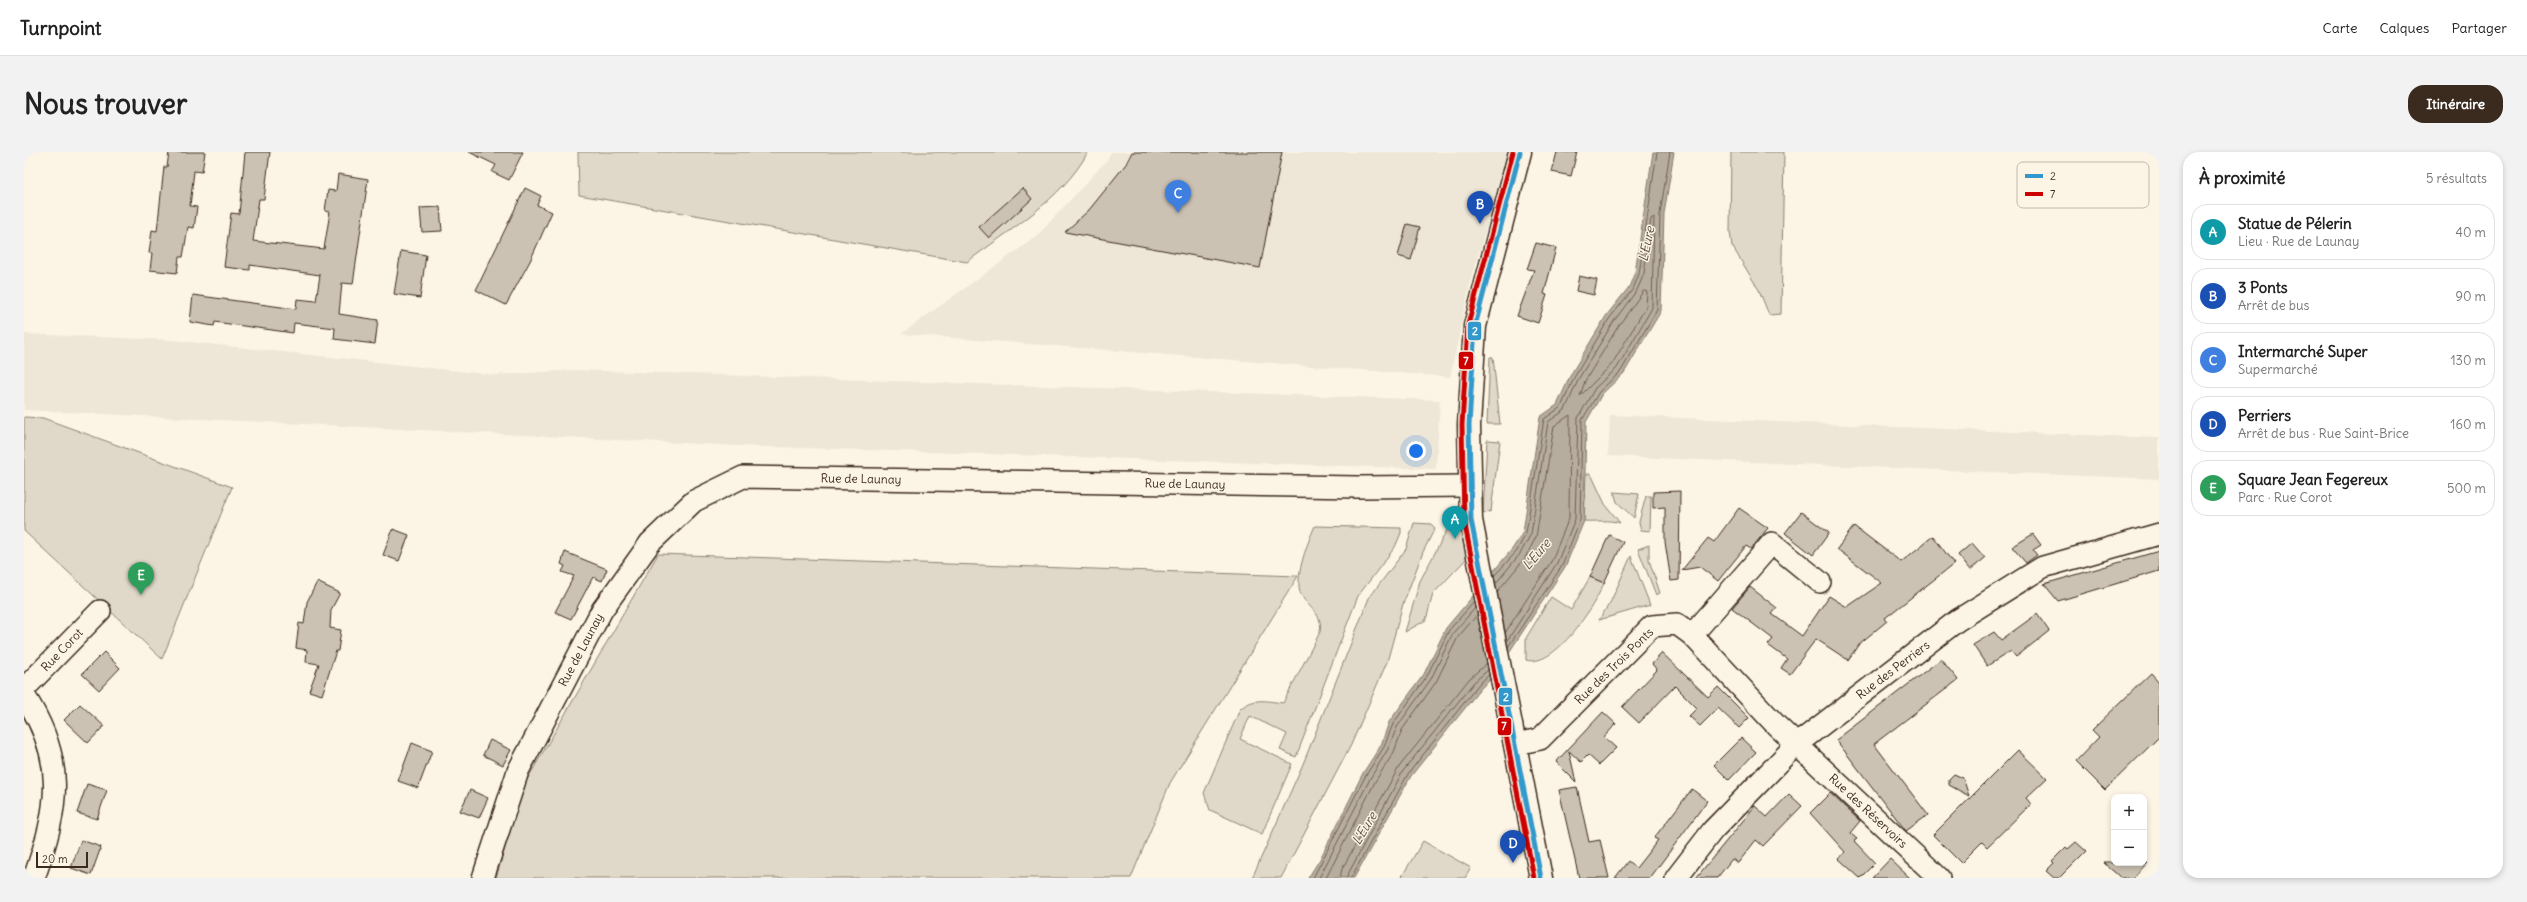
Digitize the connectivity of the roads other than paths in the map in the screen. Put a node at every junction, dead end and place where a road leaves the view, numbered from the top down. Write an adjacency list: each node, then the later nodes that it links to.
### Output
1 (1520, 152): 2 (main road)
2 (1470, 486): 9 (main road); 12 (street, Rue de Launay)
3 (2159, 534): 10 (street, Rue des Perriers)
4 (1820, 582): 6 (street)
5 (100, 611): 7 (street, Rue Corot)
6 (1692, 635): 9 (street, Rue des Trois Ponts); 10 (street, Rue des Trois Ponts)
7 (24, 689)
8 (24, 695): 11 (street)
9 (1515, 744): 13 (main road)
10 (1797, 744): 14 (street, Rue des Perriers); 15 (street, Rue des Réservoirs)
11 (34, 878)
12 (483, 878)
13 (1541, 878)
14 (1676, 878)
15 (1939, 878)

